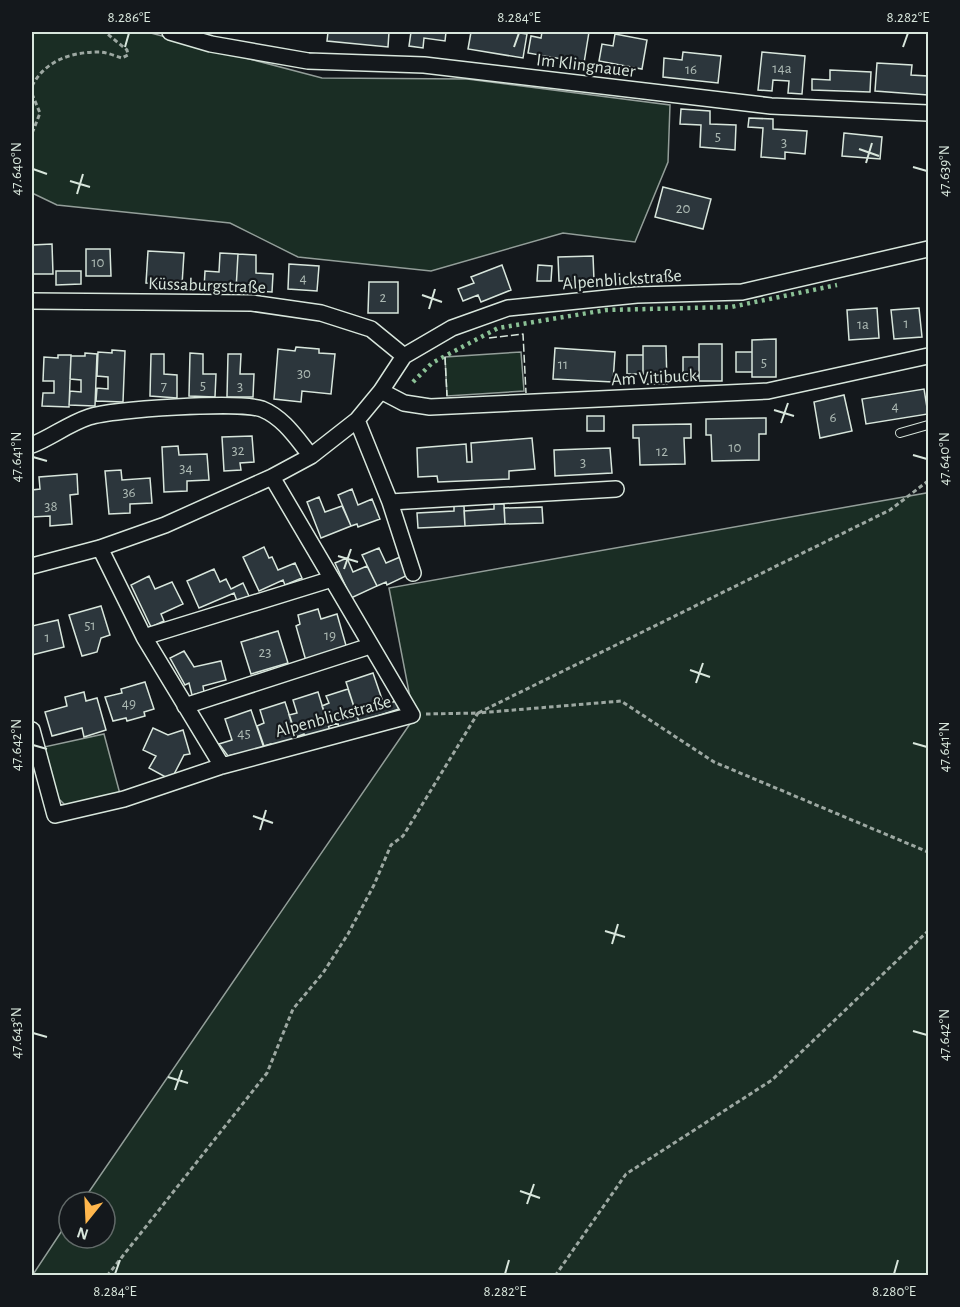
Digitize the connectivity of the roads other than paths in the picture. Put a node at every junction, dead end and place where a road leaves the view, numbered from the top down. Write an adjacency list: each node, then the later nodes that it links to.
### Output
1 (170, 32): 2 (street, Im Klingnauer)
2 (928, 113)
3 (928, 249): 5 (street, Alpenblickstraße)
4 (32, 301): 5 (street, Küssaburgstraße)
5 (404, 356): 7 (street, Alpenblickstraße)
6 (928, 356): 7 (street, Am Vitibuck)
7 (381, 391): 8 (street, Alpenblickstraße)
8 (357, 420): 12 (street, Alpenblickstraße); 15 (street)
9 (928, 425): 10 (lane)
10 (900, 433)
11 (32, 445): 12 (street)
12 (310, 456): 13 (street, Alpenblickstraße)
13 (272, 477): 16 (street, Alpenblickstraße); 19 (street, Alpenblickstraße)
14 (616, 489): 15 (street)
15 (390, 502): 18 (street)
16 (100, 548): 17 (street, Alpenblickstraße); 20 (street)
17 (32, 566)
18 (413, 573)
19 (332, 579): 20 (street); 21 (street, Alpenblickstraße)
20 (144, 637): 22 (street)
21 (370, 646): 22 (street); 24 (street, Alpenblickstraße)
22 (185, 706): 24 (street)
23 (32, 737): 24 (street, Alpenblickstraße)
24 (222, 766)

